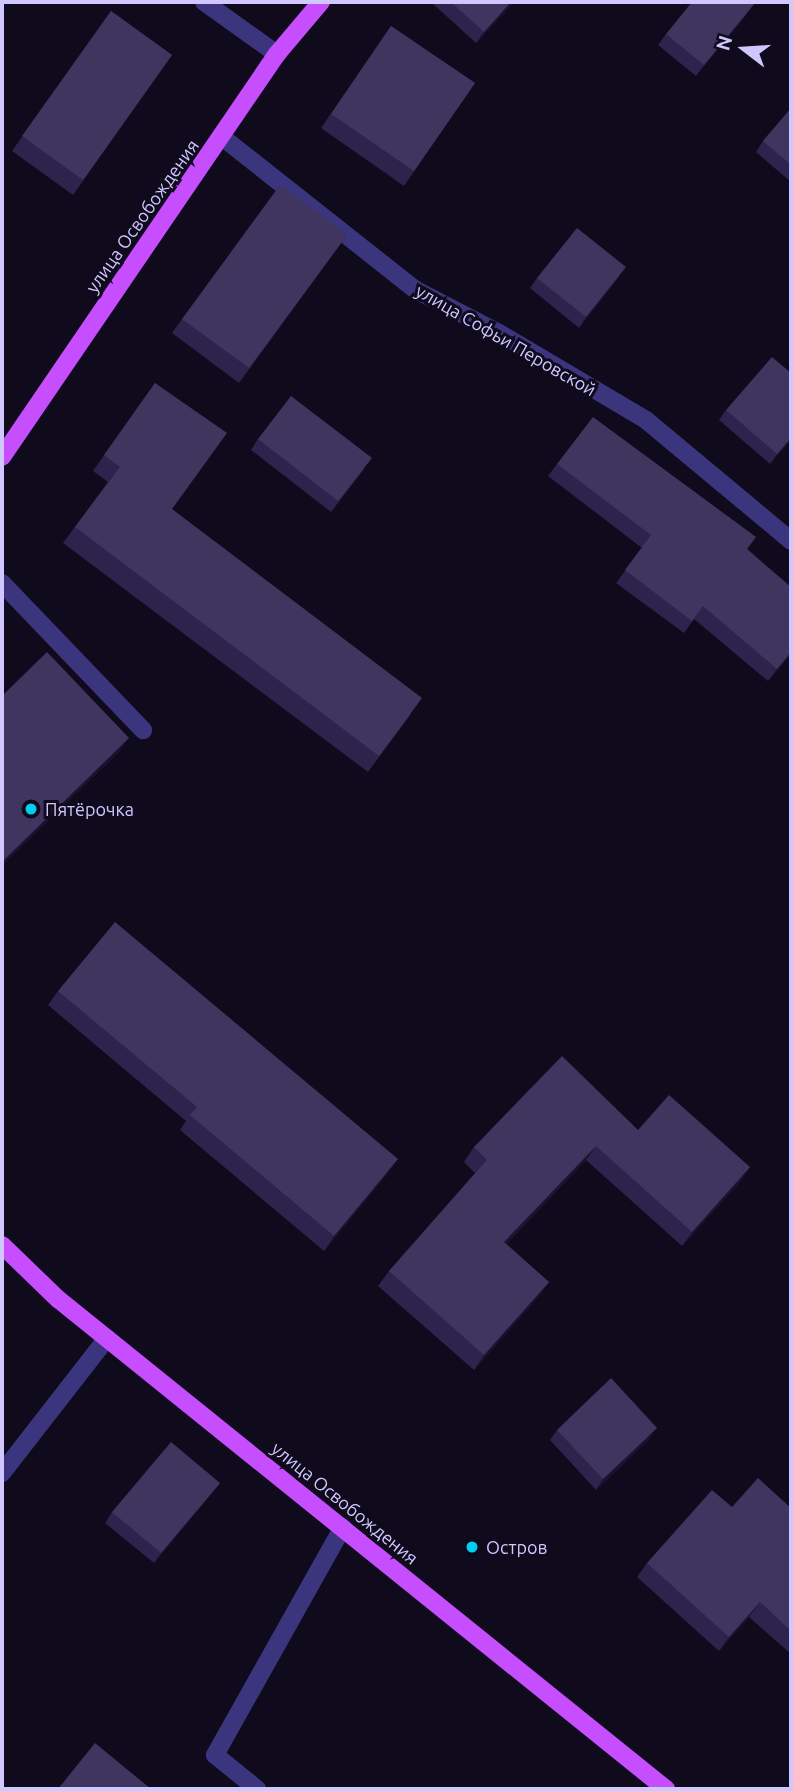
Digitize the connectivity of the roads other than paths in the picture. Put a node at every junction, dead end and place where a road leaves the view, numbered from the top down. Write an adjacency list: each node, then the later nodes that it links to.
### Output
1 (204, 2): 3 (street)
2 (321, 2): 3 (main road, улица Освобождения)
3 (277, 54): 4 (main road, улица Освобождения)
4 (222, 137): 5 (main road, улица Освобождения); 6 (street, улица Софьи Перовской)
5 (2, 457)
6 (791, 541)
7 (2, 583): 8 (street)
8 (143, 730)
9 (2, 1245): 10 (main road, улица Освобождения)
10 (107, 1338): 11 (street); 12 (main road, улица Освобождения)
11 (2, 1473)
12 (343, 1527): 13 (street); 14 (main road, улица Освобождения)
13 (257, 1789)
14 (666, 1789)

